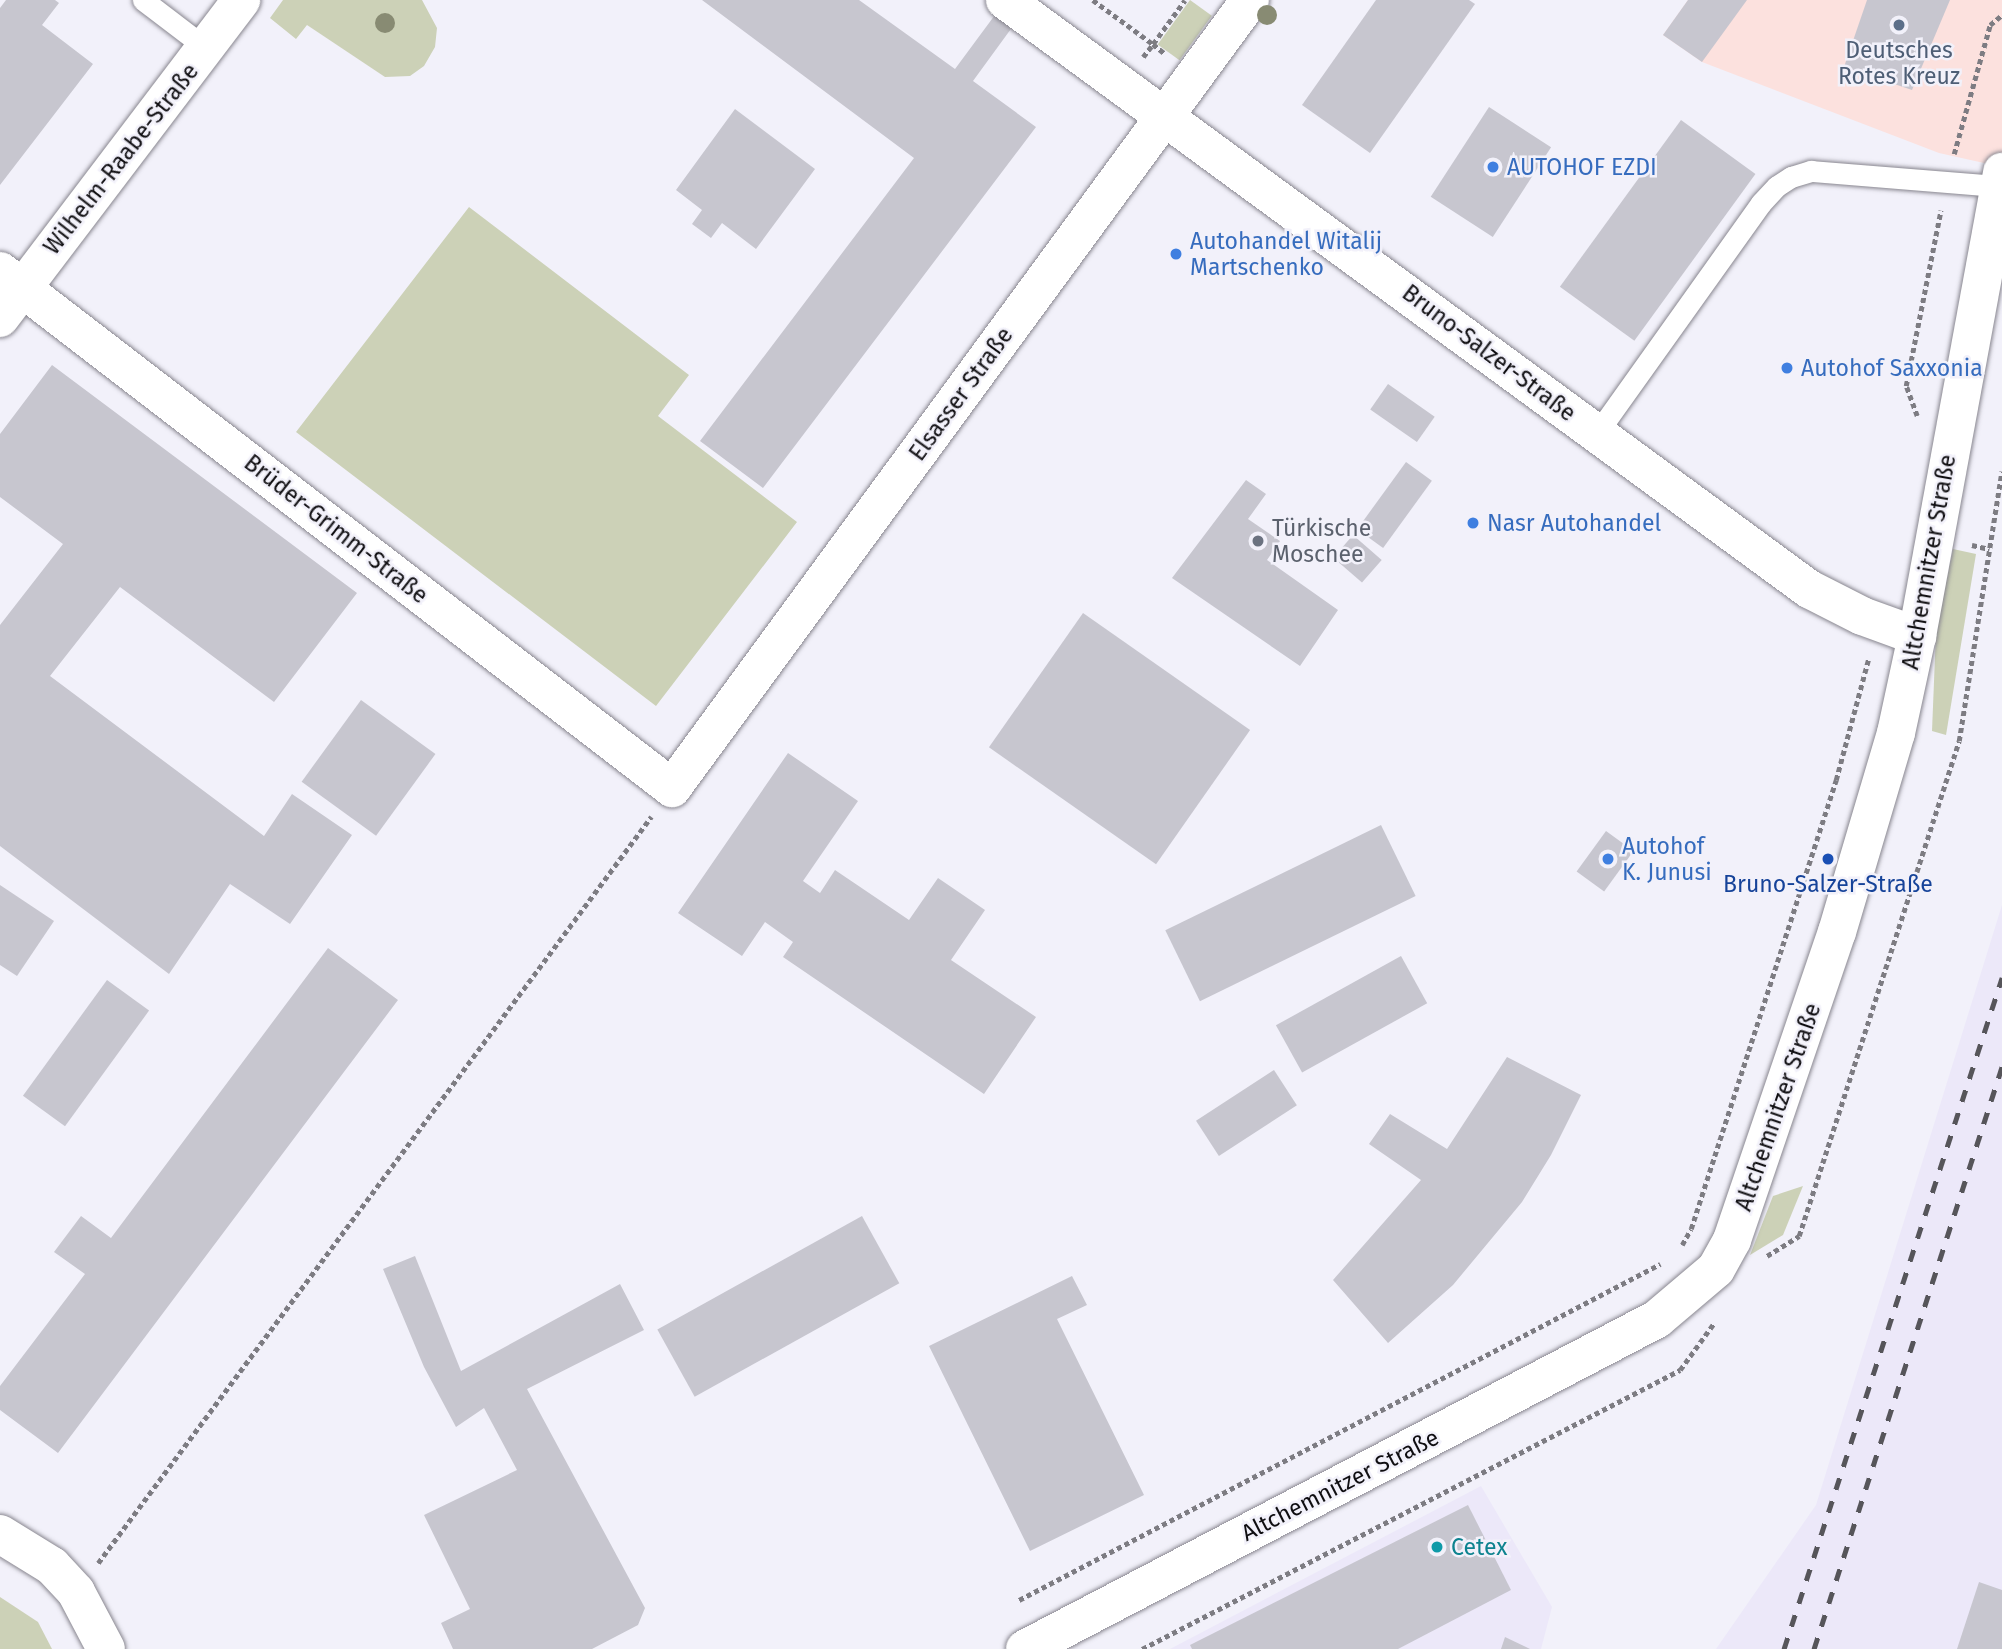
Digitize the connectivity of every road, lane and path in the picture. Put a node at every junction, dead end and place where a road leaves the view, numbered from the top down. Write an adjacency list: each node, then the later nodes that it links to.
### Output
1 (143, 0): 8 (lane)
2 (241, 0): 8 (street, Wilhelm-Raabe-Straße)
3 (1005, 0): 9 (street, Bruno-Salzer-Straße)
4 (1093, 0): 5 (path)
5 (1185, 0)
6 (1250, 0): 9 (street, Elsasser Straße)
7 (2002, 15): 11 (path)
8 (205, 48): 12 (street, Wilhelm-Raabe-Straße)
9 (1164, 117): 15 (street, Bruno-Salzer-Straße); 19 (street, Elsasser Straße)
10 (2000, 179): 11 (lane); 18 (street, Altchemnitzer Straße)
11 (1946, 185): 14 (path); 15 (lane)
12 (11, 279): 13 (street, Wilhelm-Raabe-Straße); 19 (street, Brüder-Grimm-Straße)
13 (0, 318)
14 (1919, 422)
15 (1597, 433): 17 (street, Bruno-Salzer-Straße)
16 (2002, 471): 22 (path)
17 (1878, 622): 18 (street, Bruno-Salzer-Straße); 20 (path)
18 (1917, 636): 22 (street, Altchemnitzer Straße)
19 (672, 788): 25 (path)
20 (1675, 1256)
21 (1663, 1262): 26 (path)
22 (1716, 1269): 28 (street, Altchemnitzer Straße)
23 (1680, 1370): 29 (path)
24 (0, 1534): 25 (street)
25 (76, 1592): 27 (street)
26 (1019, 1600)
27 (106, 1649)
28 (1025, 1649)
29 (1142, 1649)

